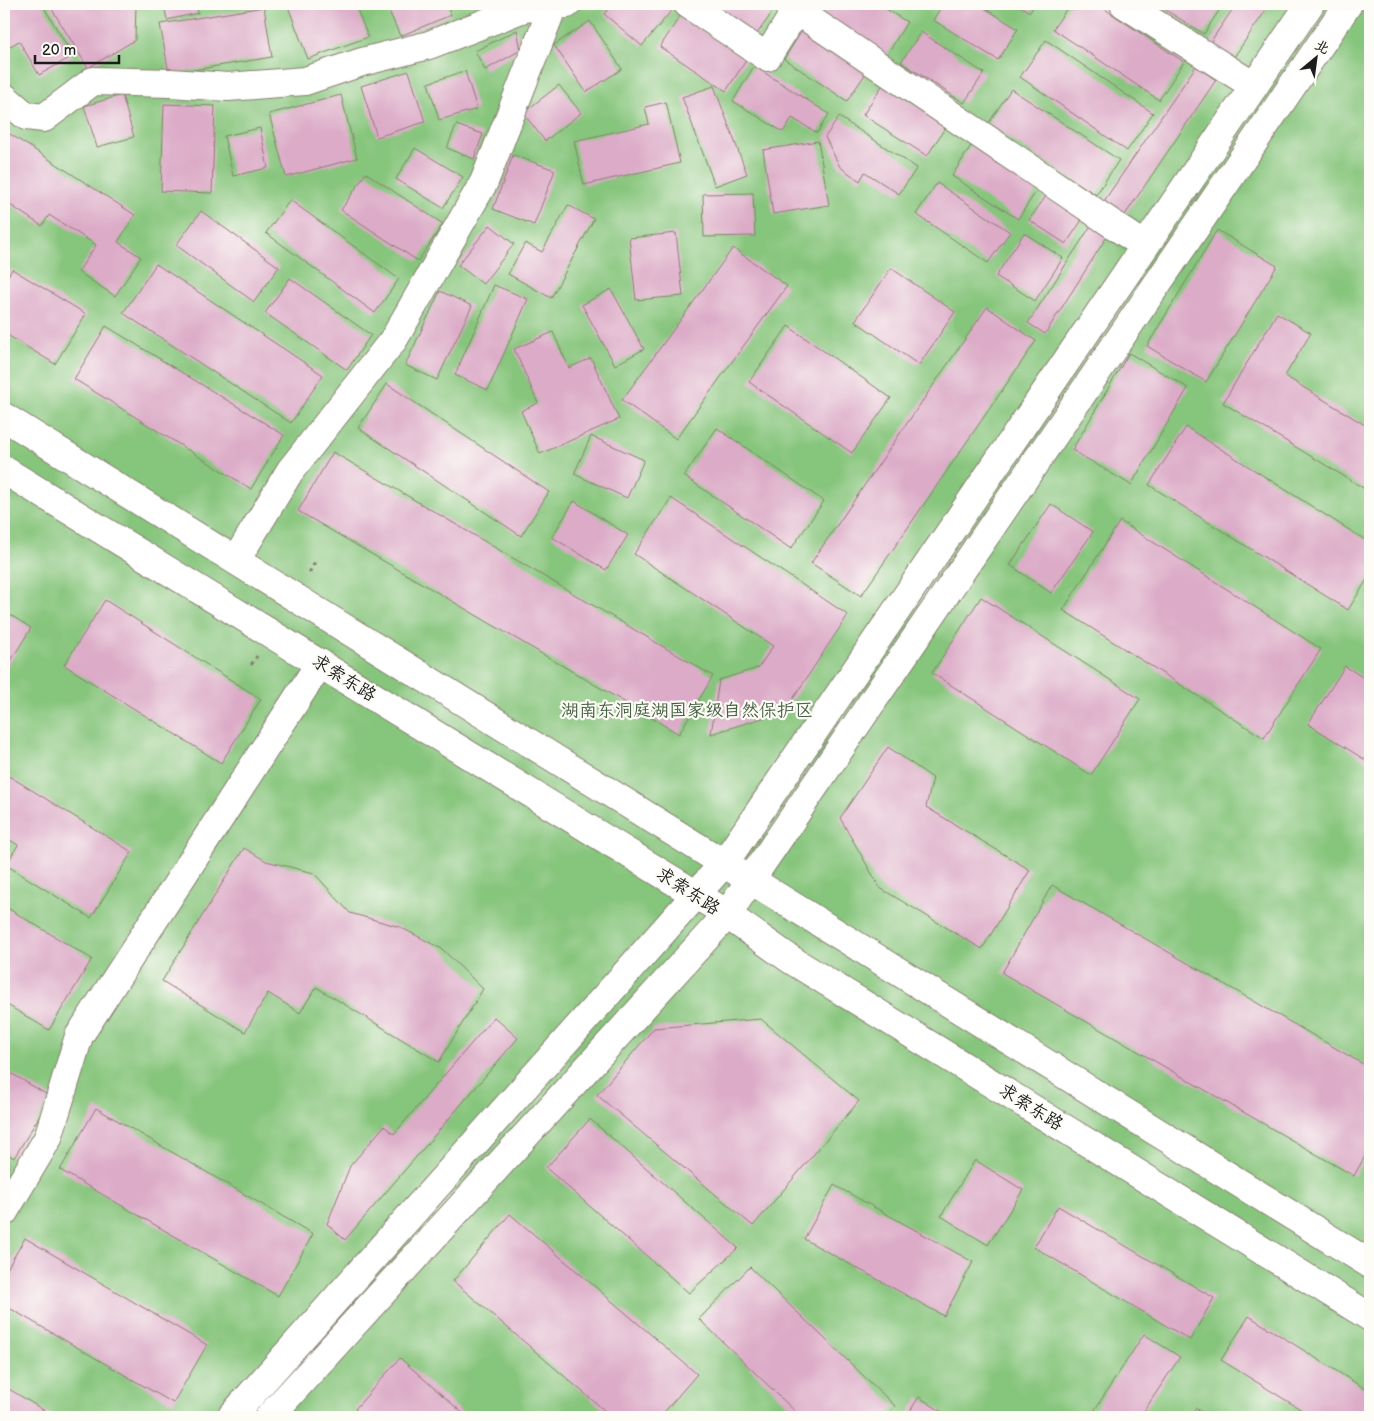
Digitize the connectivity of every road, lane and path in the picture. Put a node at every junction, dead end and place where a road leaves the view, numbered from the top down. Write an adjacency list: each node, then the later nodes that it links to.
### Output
1 (688, 4): 6 (main road)
2 (1124, 4): 7 (main road)
3 (1310, 4): 7 (main road)
4 (1348, 4): 15 (main road)
5 (560, 5): 8 (main road); 12 (main road)
6 (795, 6): 9 (main road)
7 (1254, 86): 9 (main road)
8 (4, 97)
9 (1145, 246): 14 (main road)
10 (4, 416): 12 (main road)
11 (4, 470): 13 (main road, 求索东路)
12 (236, 560): 14 (main road)
13 (320, 663): 16 (main road, 求索东路); 18 (main road)
14 (725, 862): 15 (main road); 16 (main road)
15 (751, 879): 17 (main road); 19 (main road)
16 (696, 894): 17 (main road, 求索东路); 21 (main road)
17 (726, 916): 20 (main road, 求索东路); 22 (main road)
18 (4, 1212)
19 (1370, 1264)
20 (1370, 1317)
21 (231, 1417)
22 (269, 1417)

